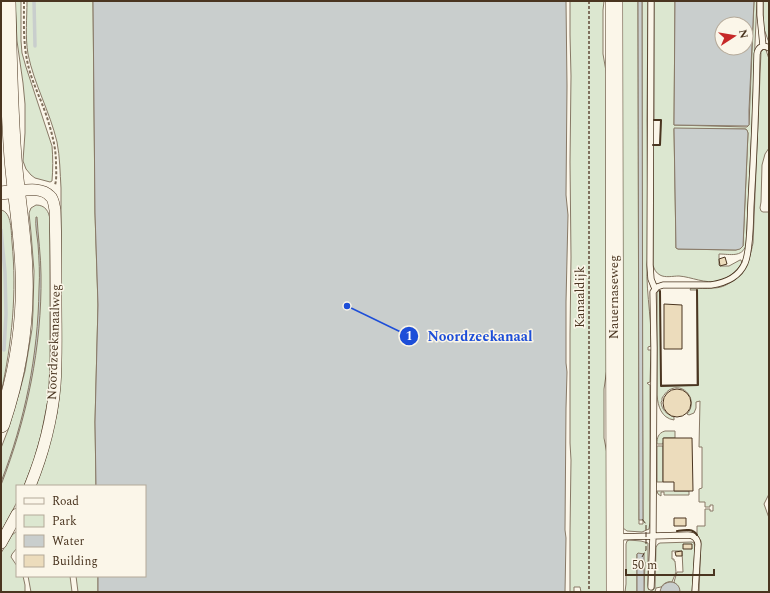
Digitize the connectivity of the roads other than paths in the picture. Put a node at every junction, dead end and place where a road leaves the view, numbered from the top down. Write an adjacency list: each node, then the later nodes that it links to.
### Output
1 (7, 1): 6 (main road)
2 (614, 1): 12 (main road, Nauernaseweg)
3 (651, 1): 7 (lane)
4 (760, 1): 5 (lane)
5 (766, 47): 7 (lane)
6 (8, 192): 8 (main road); 9 (street, Noordzeekanaalweg)
7 (655, 289): 11 (lane)
8 (1, 424)
9 (30, 485)
10 (16, 516): 13 (street)
11 (653, 536): 12 (lane); 14 (lane); 16 (lane)
12 (615, 537): 15 (main road, Nauernaseweg)
13 (1, 543)
14 (651, 587)
15 (615, 592)
16 (695, 592)

